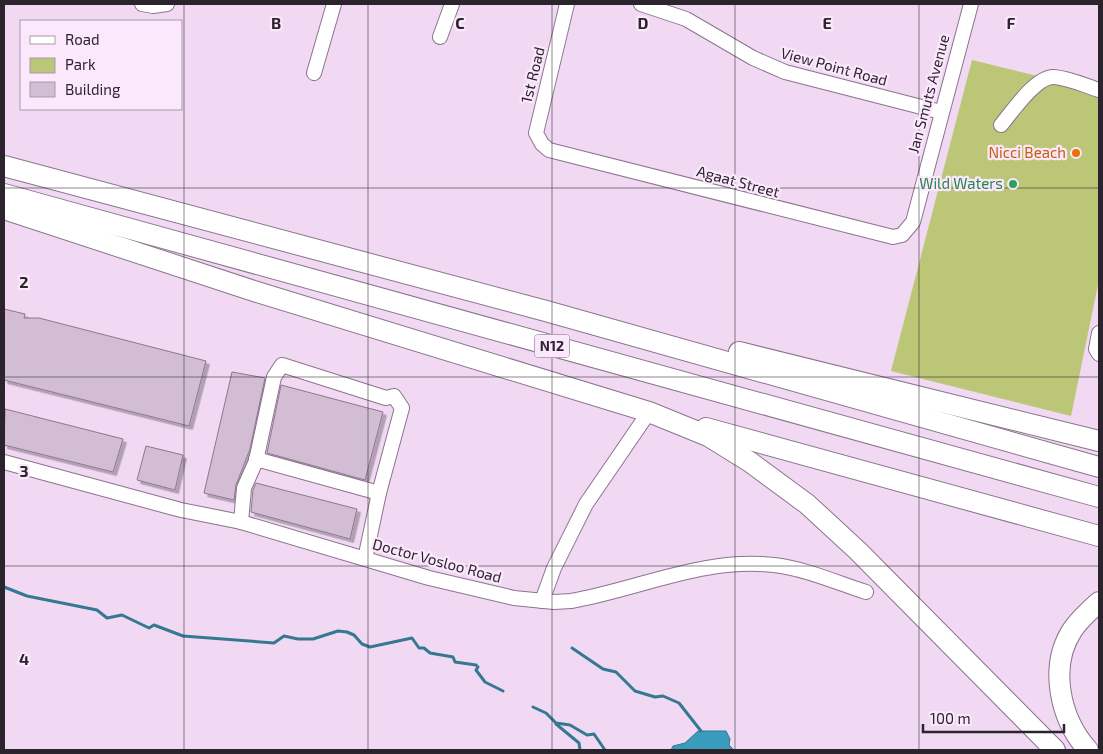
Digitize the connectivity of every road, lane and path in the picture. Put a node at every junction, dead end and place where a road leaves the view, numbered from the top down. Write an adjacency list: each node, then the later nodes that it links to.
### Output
1 (142, 4): 2 (street)
2 (167, 4)
3 (334, 4): 9 (street)
4 (452, 4): 8 (street)
5 (567, 4): 13 (street, 1st Road)
6 (641, 4): 11 (street, View Point Road)
7 (970, 4): 11 (street, Jan Smuts Avenue)
8 (440, 37)
9 (314, 73)
10 (1099, 90): 12 (street)
11 (940, 112): 17 (street, Jan Smuts Avenue)
12 (1001, 125)
13 (549, 150): 17 (street, Agaat Street)
14 (4, 166): 18 (highway, N12)
15 (4, 194): 27 (highway, N12)
16 (4, 208): 21 (highway)
17 (913, 222)
18 (546, 311): 22 (highway); 25 (highway, N12)
19 (1099, 333): 20 (street)
20 (1099, 354)
21 (649, 412): 29 (highway); 32 (street); 34 (highway)
22 (1099, 441)
23 (256, 459): 26 (street); 26 (street); 28 (street)
24 (4, 462): 28 (street, Doctor Vosloo Road)
25 (1099, 467)
26 (379, 492): 30 (street)
27 (1099, 497)
28 (241, 522): 30 (street, Doctor Vosloo Road)
29 (1099, 536)
30 (365, 559): 32 (street, Doctor Vosloo Road)
31 (866, 592): 32 (street, Doctor Vosloo Road)
32 (542, 601)
33 (1099, 602): 35 (highway)
34 (1055, 750)
35 (1088, 750)

